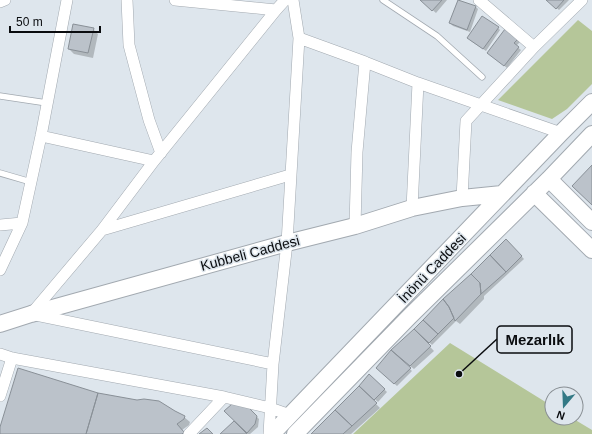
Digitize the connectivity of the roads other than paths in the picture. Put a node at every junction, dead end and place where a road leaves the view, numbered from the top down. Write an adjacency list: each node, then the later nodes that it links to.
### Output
1 (5, 0): 10 (street)
2 (67, 0): 20 (street)
3 (127, 0): 25 (street)
4 (175, 0): 11 (street)
5 (286, 0): 12 (street)
6 (293, 0): 13 (street)
7 (383, 0): 16 (lane)
8 (479, 0): 14 (street)
9 (582, 0): 14 (street)
10 (0, 2)
11 (246, 3): 12 (street)
12 (276, 10): 25 (street)
13 (299, 38): 15 (street); 27 (street)
14 (534, 47): 21 (street)
15 (365, 62): 17 (street); 37 (street)
16 (482, 77)
17 (418, 84): 21 (street); 33 (street)
18 (0, 96): 20 (lane)
19 (592, 102): 22 (street, İnönü Caddesi)
20 (47, 103): 24 (street)
21 (480, 104): 22 (street); 32 (street)
22 (561, 133): 31 (street, İnönü Caddesi)
23 (592, 134): 28 (street, İnönü Caddesi)
24 (41, 136): 25 (street); 29 (street)
25 (157, 157): 38 (street)
26 (0, 173): 29 (lane)
27 (290, 175): 38 (street); 39 (street)
28 (548, 179): 30 (street, İnönü Caddesi); 34 (street)
29 (31, 182): 35 (street)
30 (534, 193): 40 (street); 54 (street, İnönü Caddesi)
31 (502, 194): 32 (street, Kubbeli Caddesi); 50 (street, İnönü Caddesi)
32 (462, 198): 33 (street, Kubbeli Caddesi)
33 (412, 208): 37 (street, Kubbeli Caddesi)
34 (592, 222)
35 (22, 223): 36 (street); 41 (street)
36 (0, 225)
37 (355, 226): 39 (street, Kubbeli Caddesi)
38 (102, 230): 42 (street)
39 (287, 242): 42 (street, Kubbeli Caddesi); 46 (street)
40 (592, 250)
41 (0, 270)
42 (31, 314): 43 (street, Kubbeli Caddesi); 46 (street)
43 (0, 324)
44 (0, 354): 45 (street)
45 (12, 358): 47 (street); 48 (street)
46 (273, 364): 49 (street)
47 (0, 396)
48 (224, 397): 49 (street); 51 (street)
49 (270, 408): 50 (street); 52 (street)
50 (290, 415): 53 (street, İnönü Caddesi)
51 (189, 434)
52 (269, 434)
53 (272, 434)
54 (295, 434)

